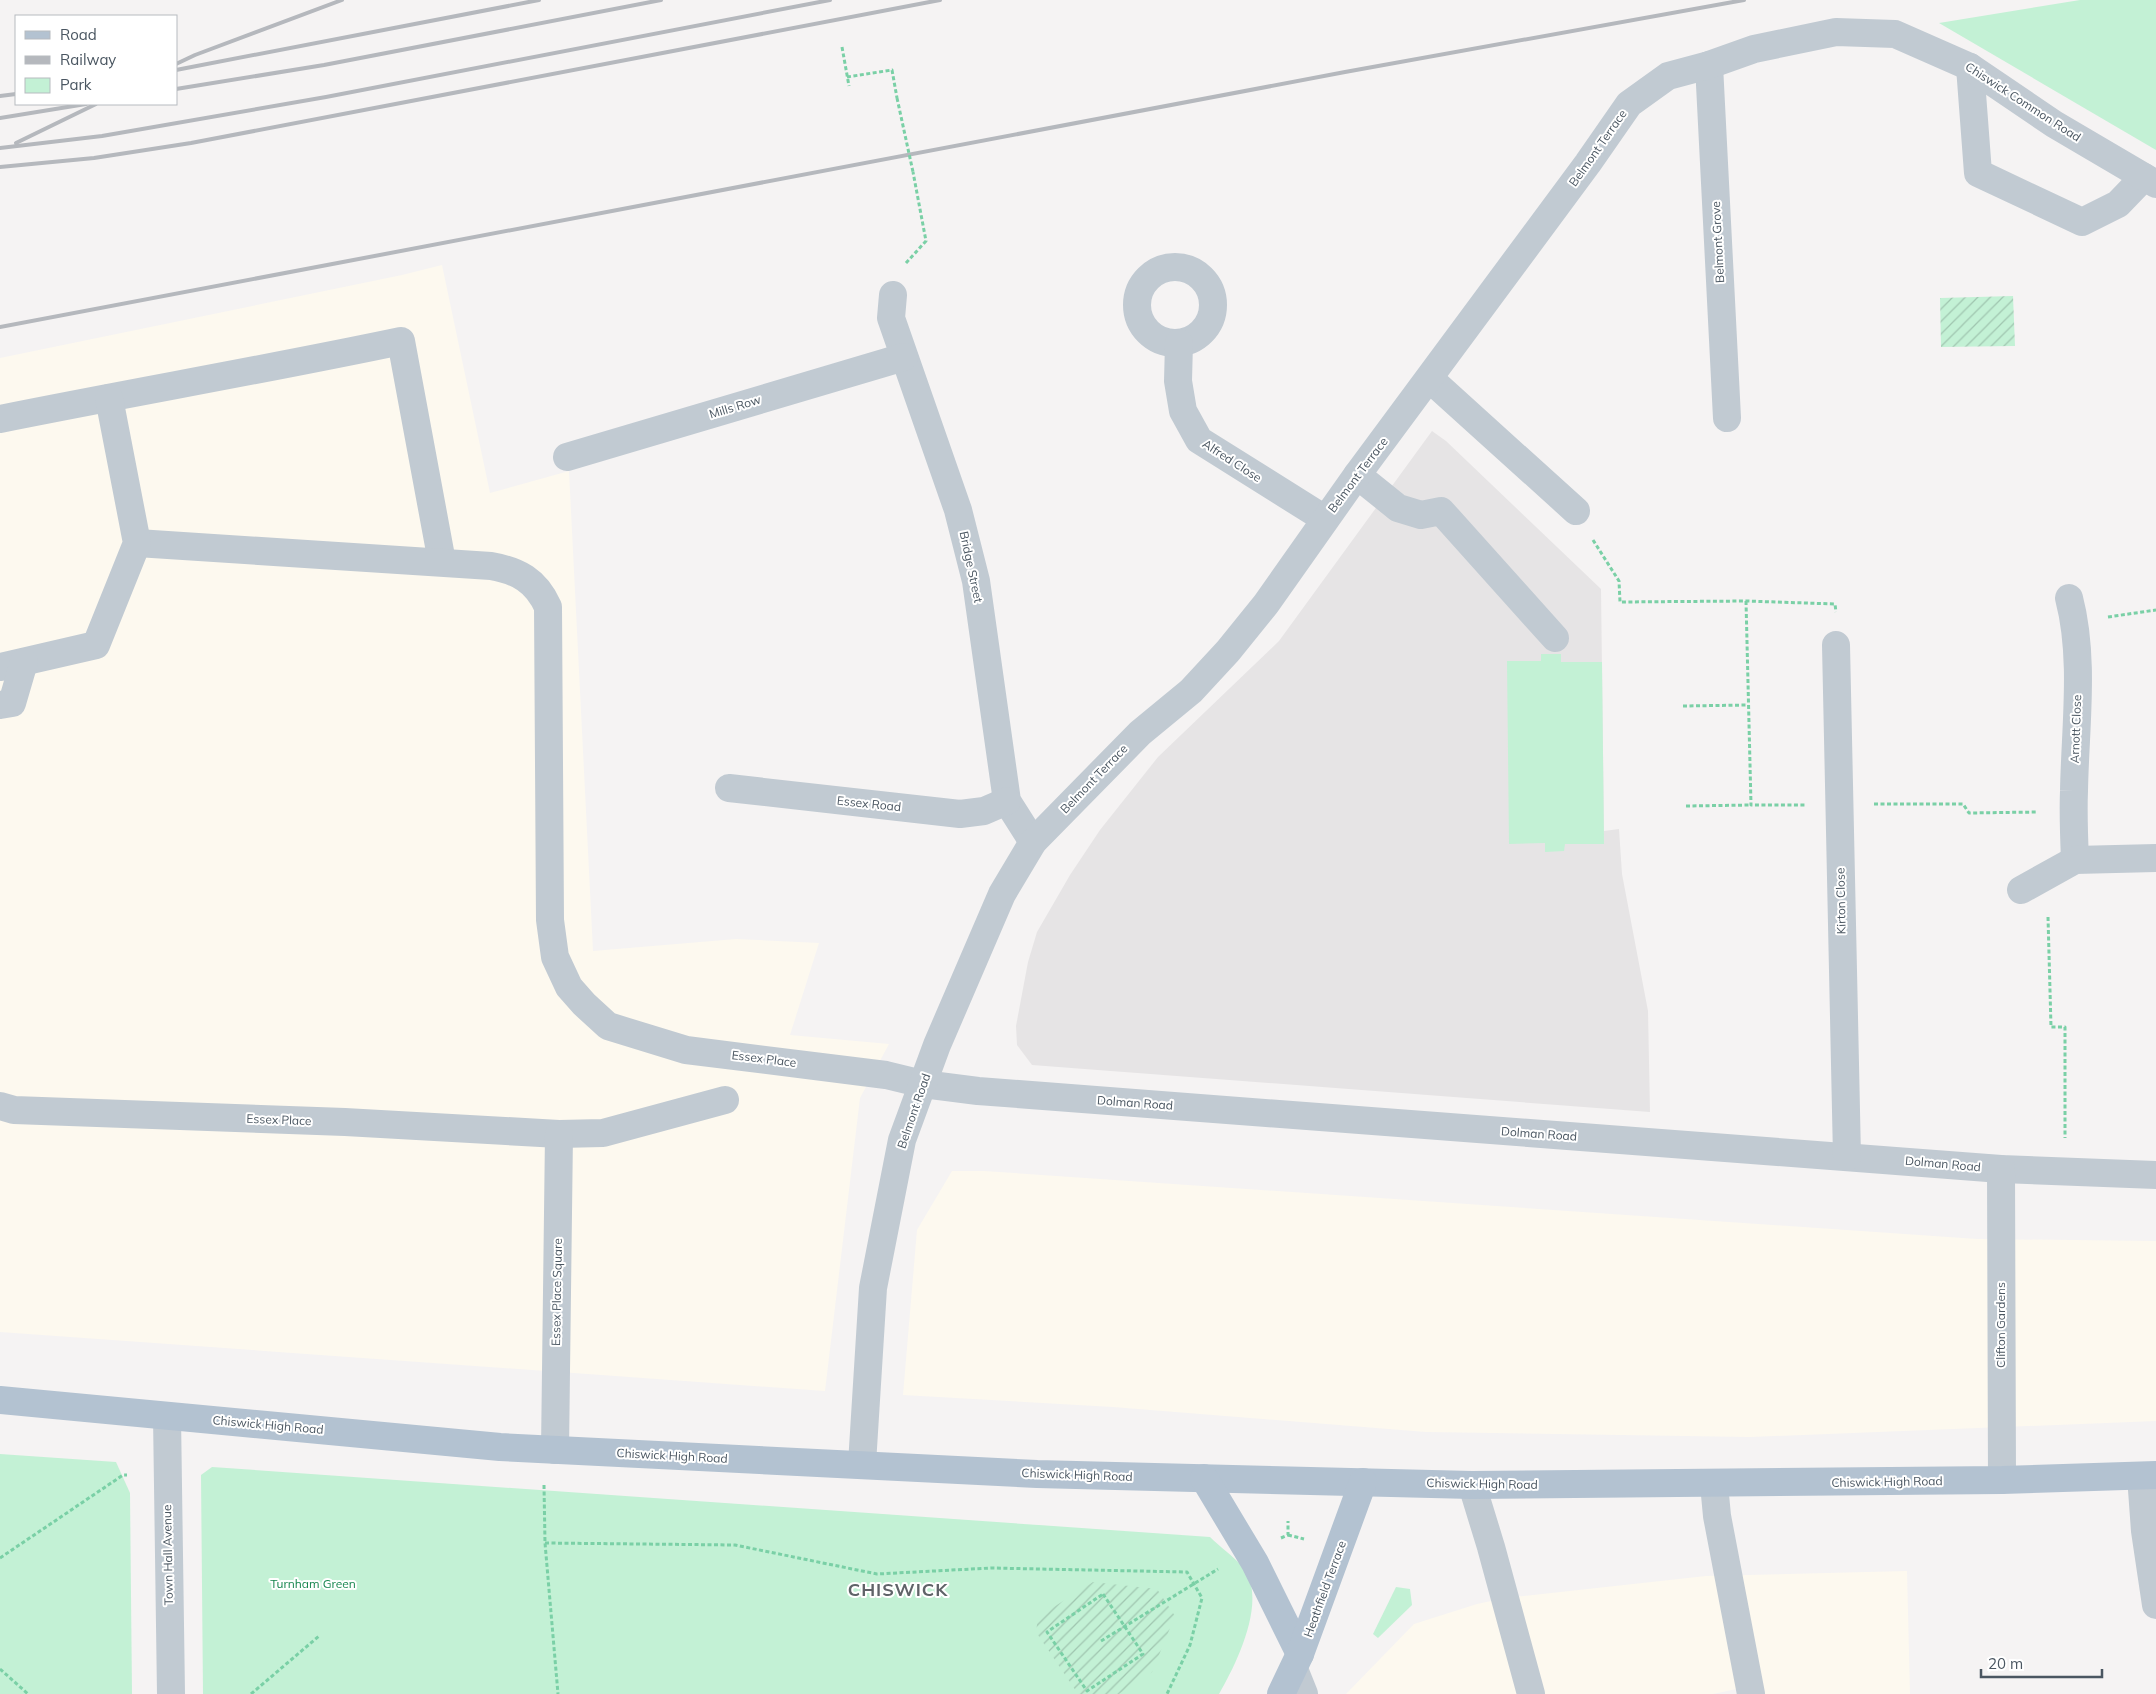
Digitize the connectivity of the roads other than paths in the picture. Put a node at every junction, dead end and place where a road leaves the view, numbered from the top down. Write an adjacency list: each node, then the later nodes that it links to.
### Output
1 (1709, 65): 2 (street, Chiswick Common Road); 3 (street, Chiswick Common Road); 10 (street, Belmont Grove)
2 (1970, 67): 4 (street, Chiswick Common Road); 4 (street)
3 (1629, 104): 8 (street, Belmont Terrace)
4 (2150, 180)
5 (893, 295): 7 (street, Bridge Street)
6 (1179, 343): 15 (street, Alfred Close)
7 (904, 357): 12 (street, Mills Row); 24 (street, Bridge Street)
8 (1430, 378): 13 (street, Belmont Terrace); 14 (street)
9 (109, 398): 11 (street); 16 (street); 17 (street)
10 (1727, 418)
11 (0, 419)
12 (566, 456)
13 (1357, 475): 15 (street, Belmont Terrace); 19 (street)
14 (1576, 511)
15 (1325, 519): 25 (street, Belmont Terrace)
16 (137, 542): 17 (street); 21 (street)
17 (442, 562): 30 (street, Essex Place)
18 (2072, 610): 28 (street, Arnott Close)
19 (1555, 638)
20 (1836, 645): 34 (street, Kirton Close)
21 (12, 665): 22 (street)
22 (0, 706)
23 (729, 788): 24 (street, Essex Road)
24 (1007, 801): 26 (street, Bridge Street)
25 (1056, 818): 26 (street, Belmont Road)
26 (1033, 842): 30 (street, Belmont Road)
27 (2156, 858): 28 (street)
28 (2075, 860): 29 (street)
29 (2021, 890)
30 (923, 1084): 34 (street, Dolman Road); 40 (street, Belmont Road)
31 (725, 1100): 33 (street, Essex Place)
32 (0, 1106): 33 (street, Essex Place)
33 (558, 1134): 39 (street, Essex Place Square)
34 (1847, 1157): 35 (street, Dolman Road)
35 (2001, 1169): 36 (street, Dolman Road); 43 (street, Clifton Gardens)
36 (2156, 1175)
37 (0, 1400): 38 (main road, Chiswick High Road)
38 (167, 1416): 39 (main road, Chiswick High Road); 49 (street, Town Hall Avenue)
39 (555, 1450): 40 (main road, Chiswick High Road)
40 (862, 1464): 42 (main road, Chiswick High Road)
41 (2148, 1475): 43 (main road, Chiswick High Road); 47 (street)
42 (1204, 1478): 44 (main road, Chiswick High Road); 48 (main road)
43 (2002, 1480): 45 (main road, Chiswick High Road)
44 (1363, 1482): 46 (main road, Chiswick High Road); 48 (main road, Heathfield Terrace)
45 (1714, 1484): 46 (main road, Chiswick High Road); 53 (street)
46 (1472, 1486): 52 (street)
47 (2156, 1605)
48 (1297, 1661): 50 (main road, Heathfield Terrace); 51 (street)
49 (171, 1694)
50 (1281, 1694)
51 (1304, 1694)
52 (1531, 1694)
53 (1751, 1694)

